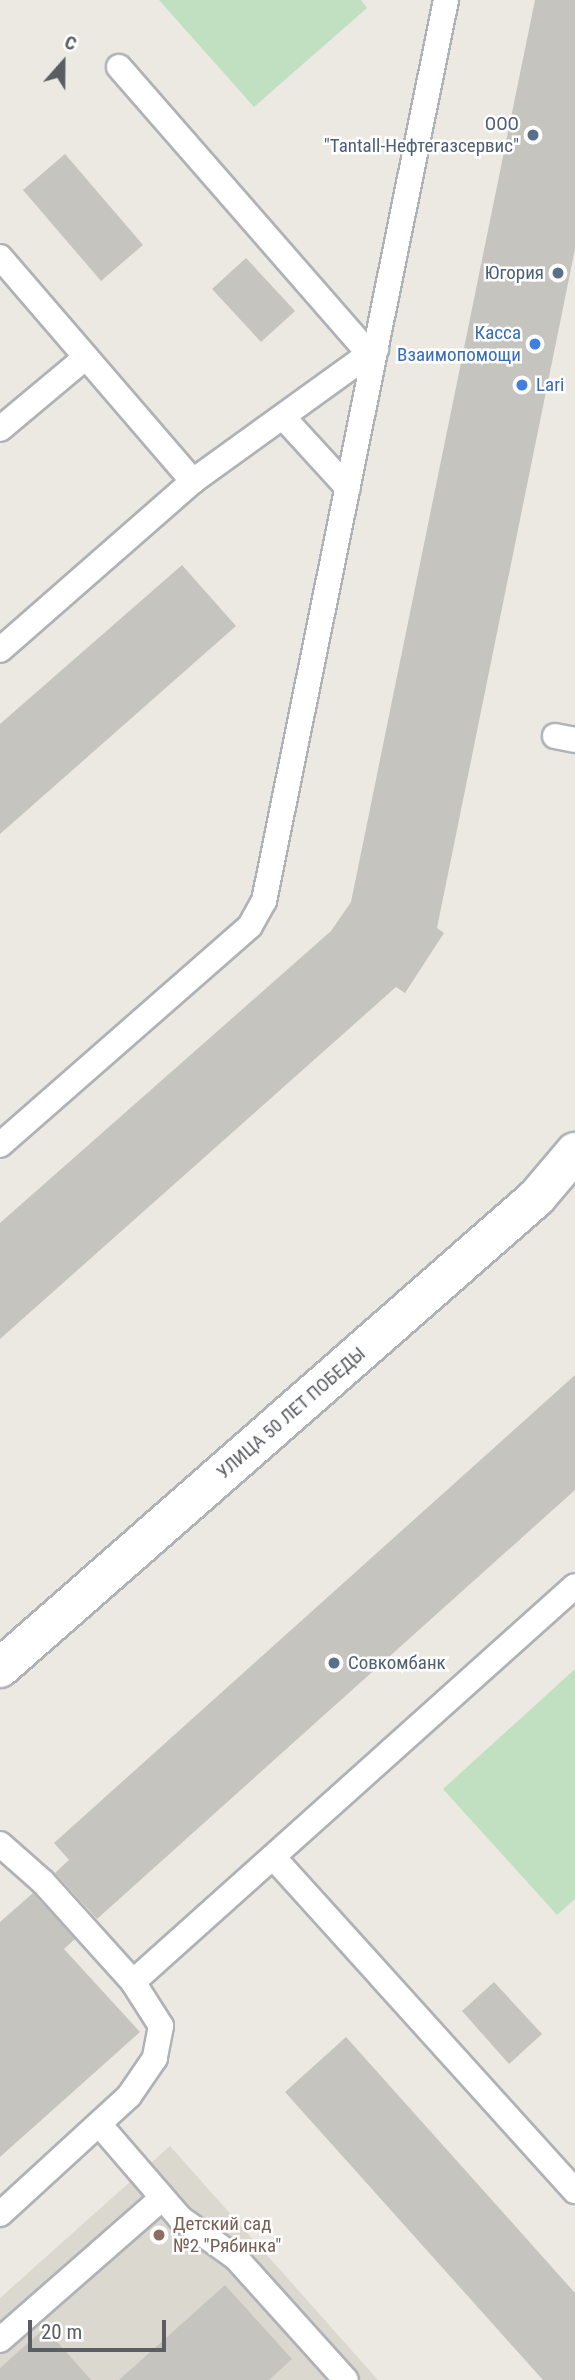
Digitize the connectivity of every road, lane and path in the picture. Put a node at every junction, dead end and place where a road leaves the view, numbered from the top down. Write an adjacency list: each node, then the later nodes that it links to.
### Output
1 (446, 0): 4 (lane)
2 (119, 67): 4 (lane)
3 (0, 257): 5 (lane)
4 (373, 352): 6 (lane); 9 (lane)
5 (86, 357): 7 (lane); 8 (lane)
6 (283, 417): 8 (lane); 9 (lane)
7 (0, 429)
8 (193, 481): 10 (lane)
9 (348, 488): 11 (lane)
10 (0, 650)
11 (0, 1146)
12 (575, 1152): 14 (street, УЛИЦА 50 ЛЕТ ПОБЕДЫ)
13 (575, 1586): 16 (lane)
14 (0, 1668)
15 (4, 1854): 17 (lane)
16 (274, 1858): 17 (lane); 19 (lane)
17 (133, 1982): 18 (lane)
18 (99, 2124): 20 (lane); 21 (lane)
19 (575, 2191)
20 (162, 2199): 22 (lane); 23 (lane)
21 (0, 2214)
22 (0, 2340)
23 (346, 2380)

